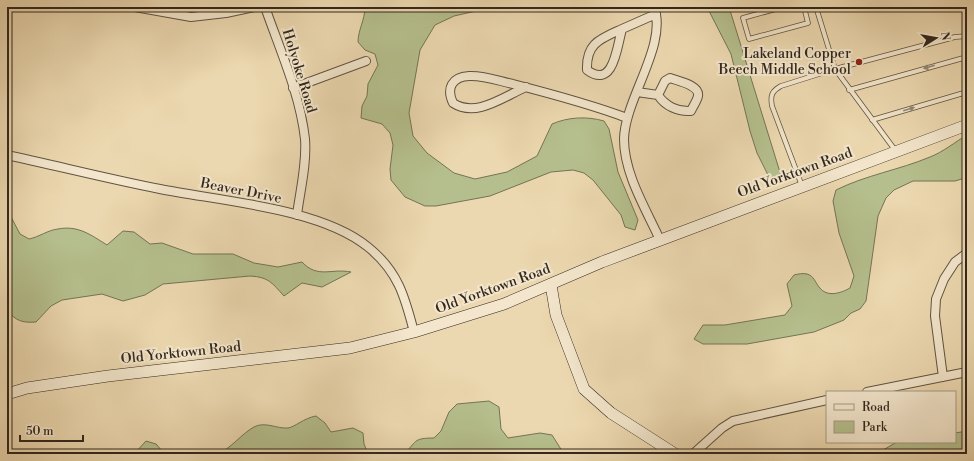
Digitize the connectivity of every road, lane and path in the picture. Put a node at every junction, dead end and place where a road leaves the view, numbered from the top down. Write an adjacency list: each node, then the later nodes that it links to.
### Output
1 (135, 7): 2 (street)
2 (254, 7)
3 (265, 7): 14 (street, Holyoke Road)
4 (783, 7): 5 (lane)
5 (804, 7)
6 (816, 7): 12 (lane)
7 (655, 11): 8 (street); 16 (street)
8 (622, 29): 8 (street)
9 (967, 36): 12 (lane)
10 (967, 57): 15 (lane, one-way to 15)
11 (366, 61): 14 (street)
12 (835, 68): 15 (lane); 24 (lane)
13 (526, 87): 13 (street); 19 (street)
14 (293, 88): 25 (street, Holyoke Road)
15 (849, 90): 20 (lane)
16 (637, 92): 18 (street); 19 (street)
17 (967, 92): 20 (lane, one-way to 17)
18 (658, 94): 18 (street)
19 (627, 118): 26 (street)
20 (872, 120): 22 (lane)
21 (967, 125): 22 (main road, Old Yorktown Road)
22 (896, 152): 24 (main road, Old Yorktown Road)
23 (7, 155): 25 (street, Beaver Drive)
24 (802, 187): 26 (main road, Old Yorktown Road)
25 (296, 215): 29 (street, Beaver Drive)
26 (660, 240): 28 (main road, Old Yorktown Road)
27 (967, 253): 31 (street)
28 (551, 284): 29 (main road, Old Yorktown Road); 35 (main road)
29 (414, 332): 33 (main road, Old Yorktown Road)
30 (967, 372): 31 (street)
31 (943, 377): 32 (street)
32 (872, 391)
33 (7, 394)
34 (826, 400): 36 (street)
35 (675, 454)
36 (693, 454)

